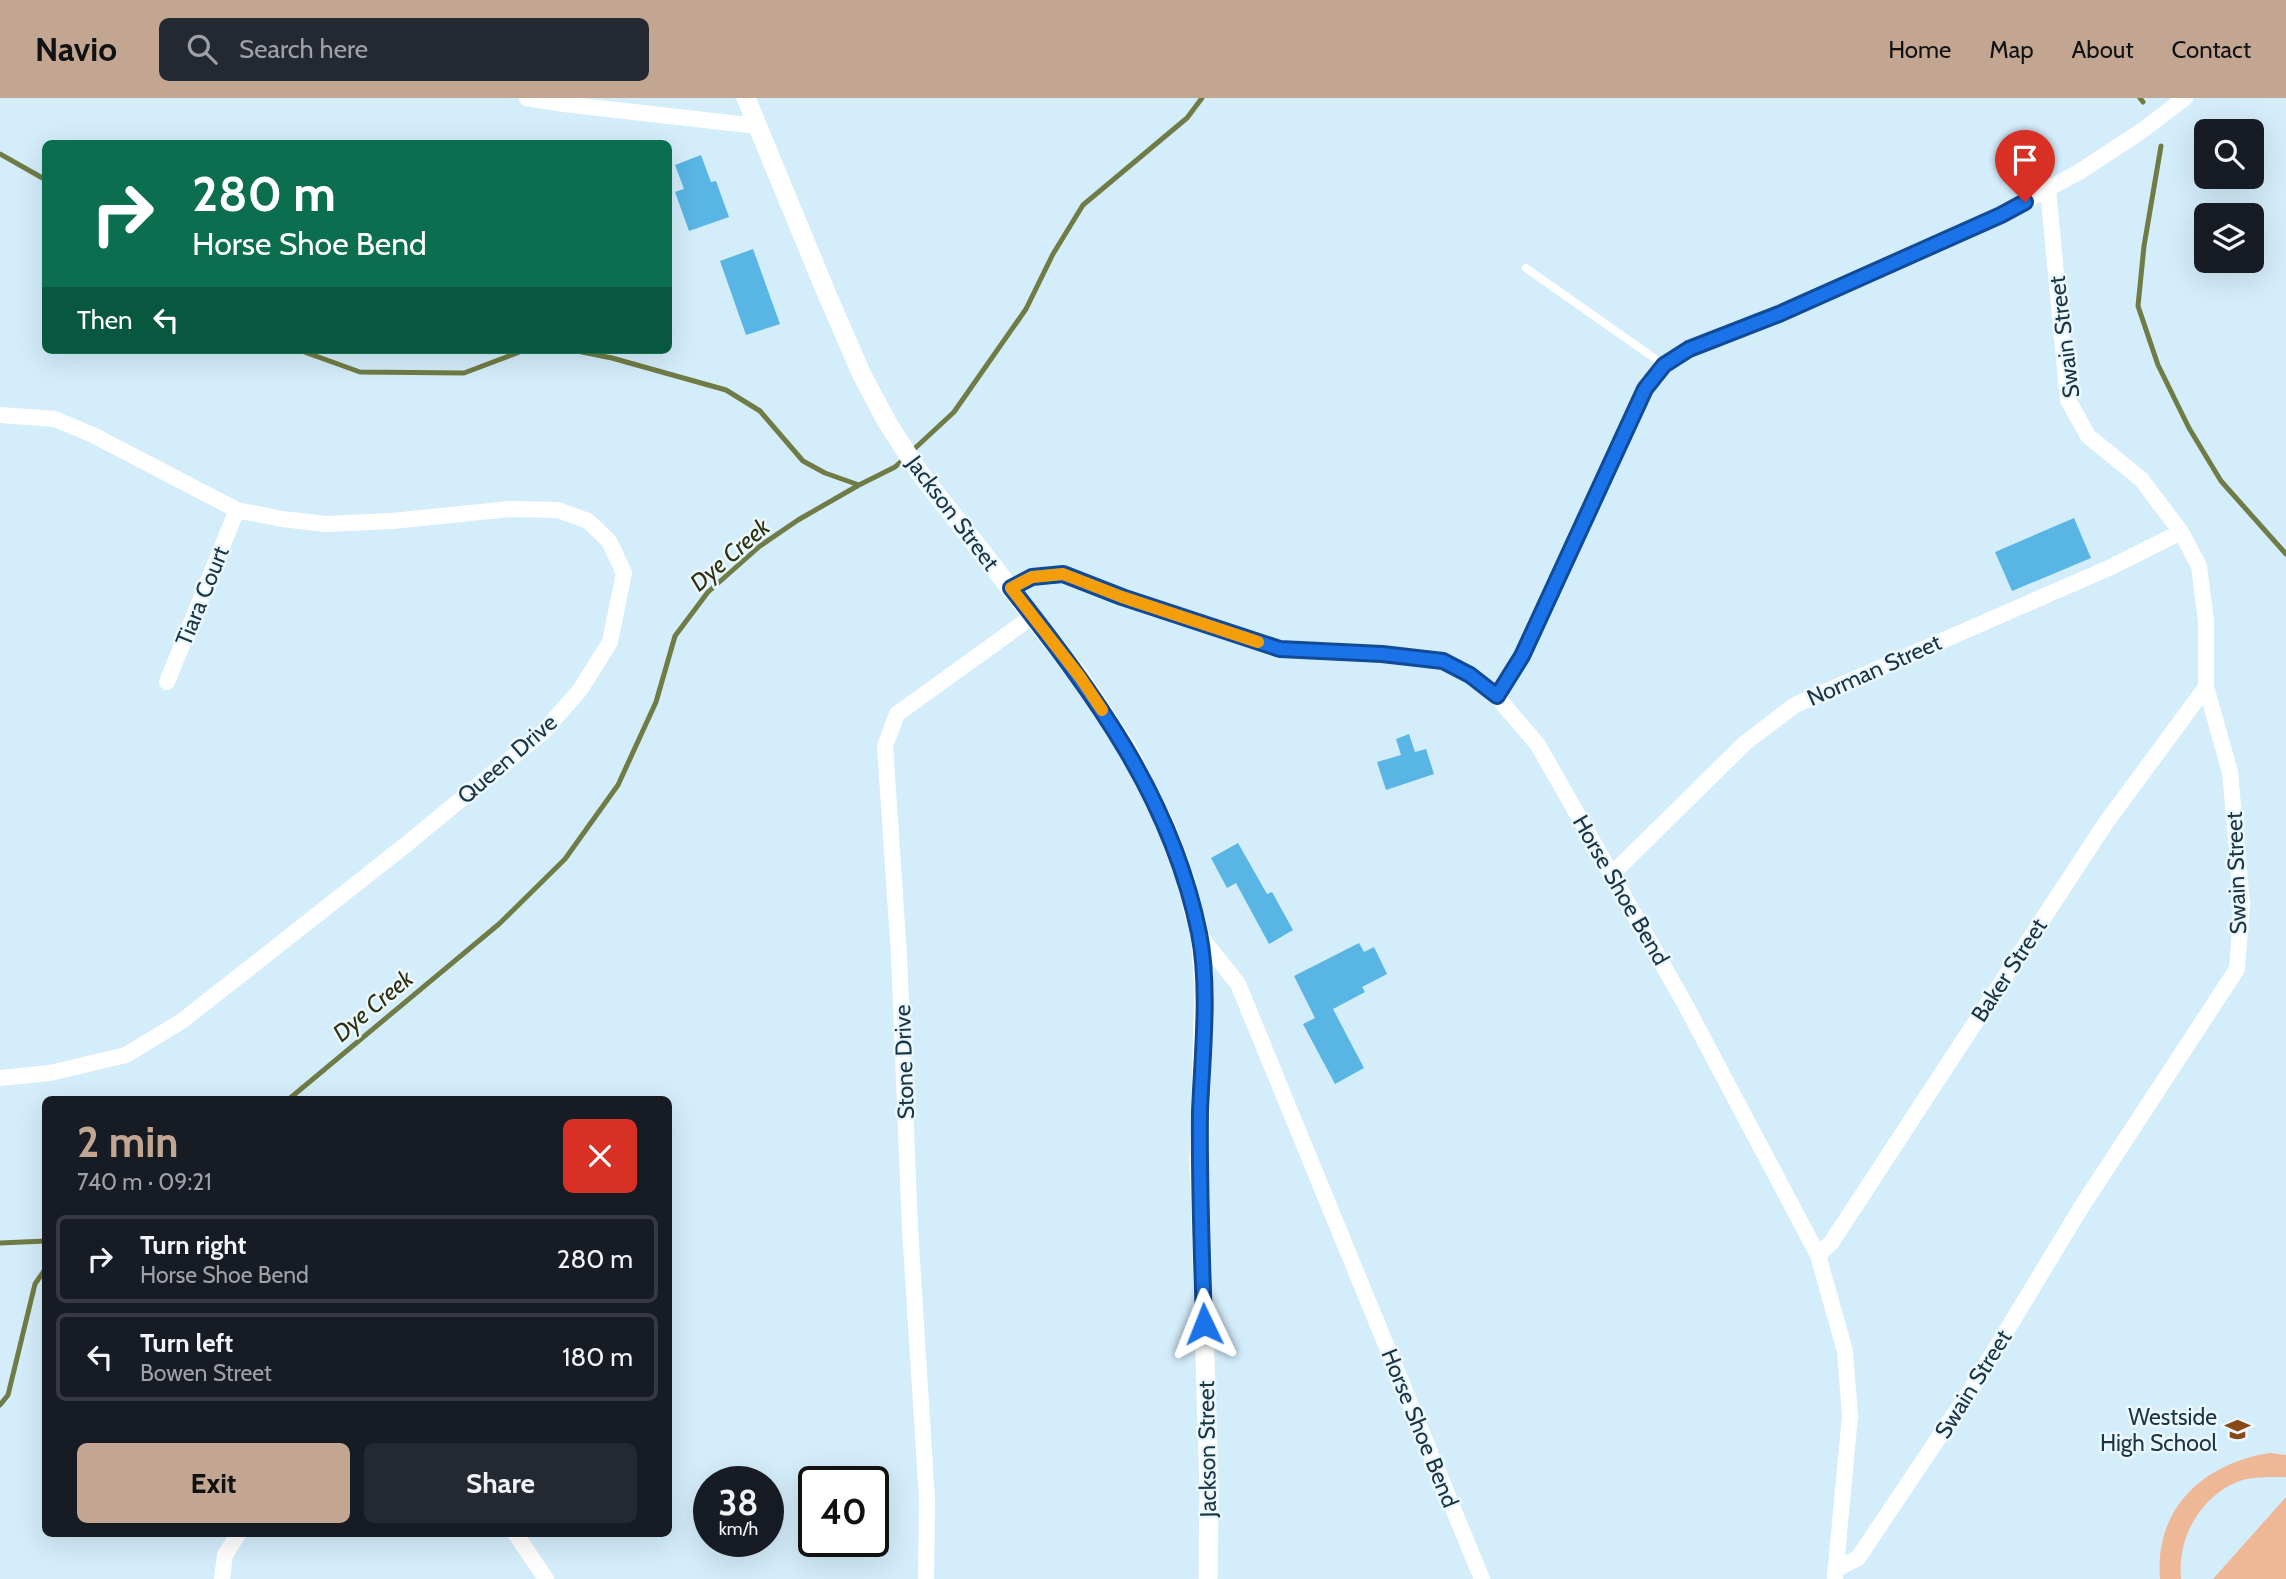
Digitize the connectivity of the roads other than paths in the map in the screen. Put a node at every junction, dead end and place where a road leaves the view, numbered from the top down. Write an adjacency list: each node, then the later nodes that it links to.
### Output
1 (527, 98): 4 (street)
2 (746, 98): 4 (street, Jackson Street)
3 (2185, 98): 5 (street)
4 (757, 126): 11 (street, Jackson Street)
5 (2048, 189): 7 (street); 10 (street, Swain Street)
6 (1526, 268): 7 (lane)
7 (1664, 365): 15 (street)
8 (0, 415): 9 (street, Queen Drive)
9 (236, 510): 13 (street, Tiara Court); 18 (street, Queen Drive)
10 (2181, 532): 14 (street, Swain Street); 16 (street, Norman Street)
11 (1011, 588): 12 (street, Jackson Street); 15 (street, Horse Shoe Bend)
12 (1033, 616): 17 (street, Jackson Street); 25 (street, Stone Drive)
13 (167, 682)
14 (2206, 687): 19 (street, Baker Street); 22 (street, Swain Street)
15 (1497, 696): 16 (street, Horse Shoe Bend)
16 (1612, 874): 19 (street, Horse Shoe Bend)
17 (1200, 936): 26 (street, Jackson Street); 27 (street, Horse Shoe Bend)
18 (0, 1078)
19 (1818, 1255): 22 (street, Horse Shoe Bend)
20 (236, 1537): 23 (street)
21 (518, 1537): 24 (street)
22 (1835, 1574)
23 (222, 1579)
24 (546, 1579)
25 (926, 1579)
26 (1208, 1579)
27 (1482, 1579)

